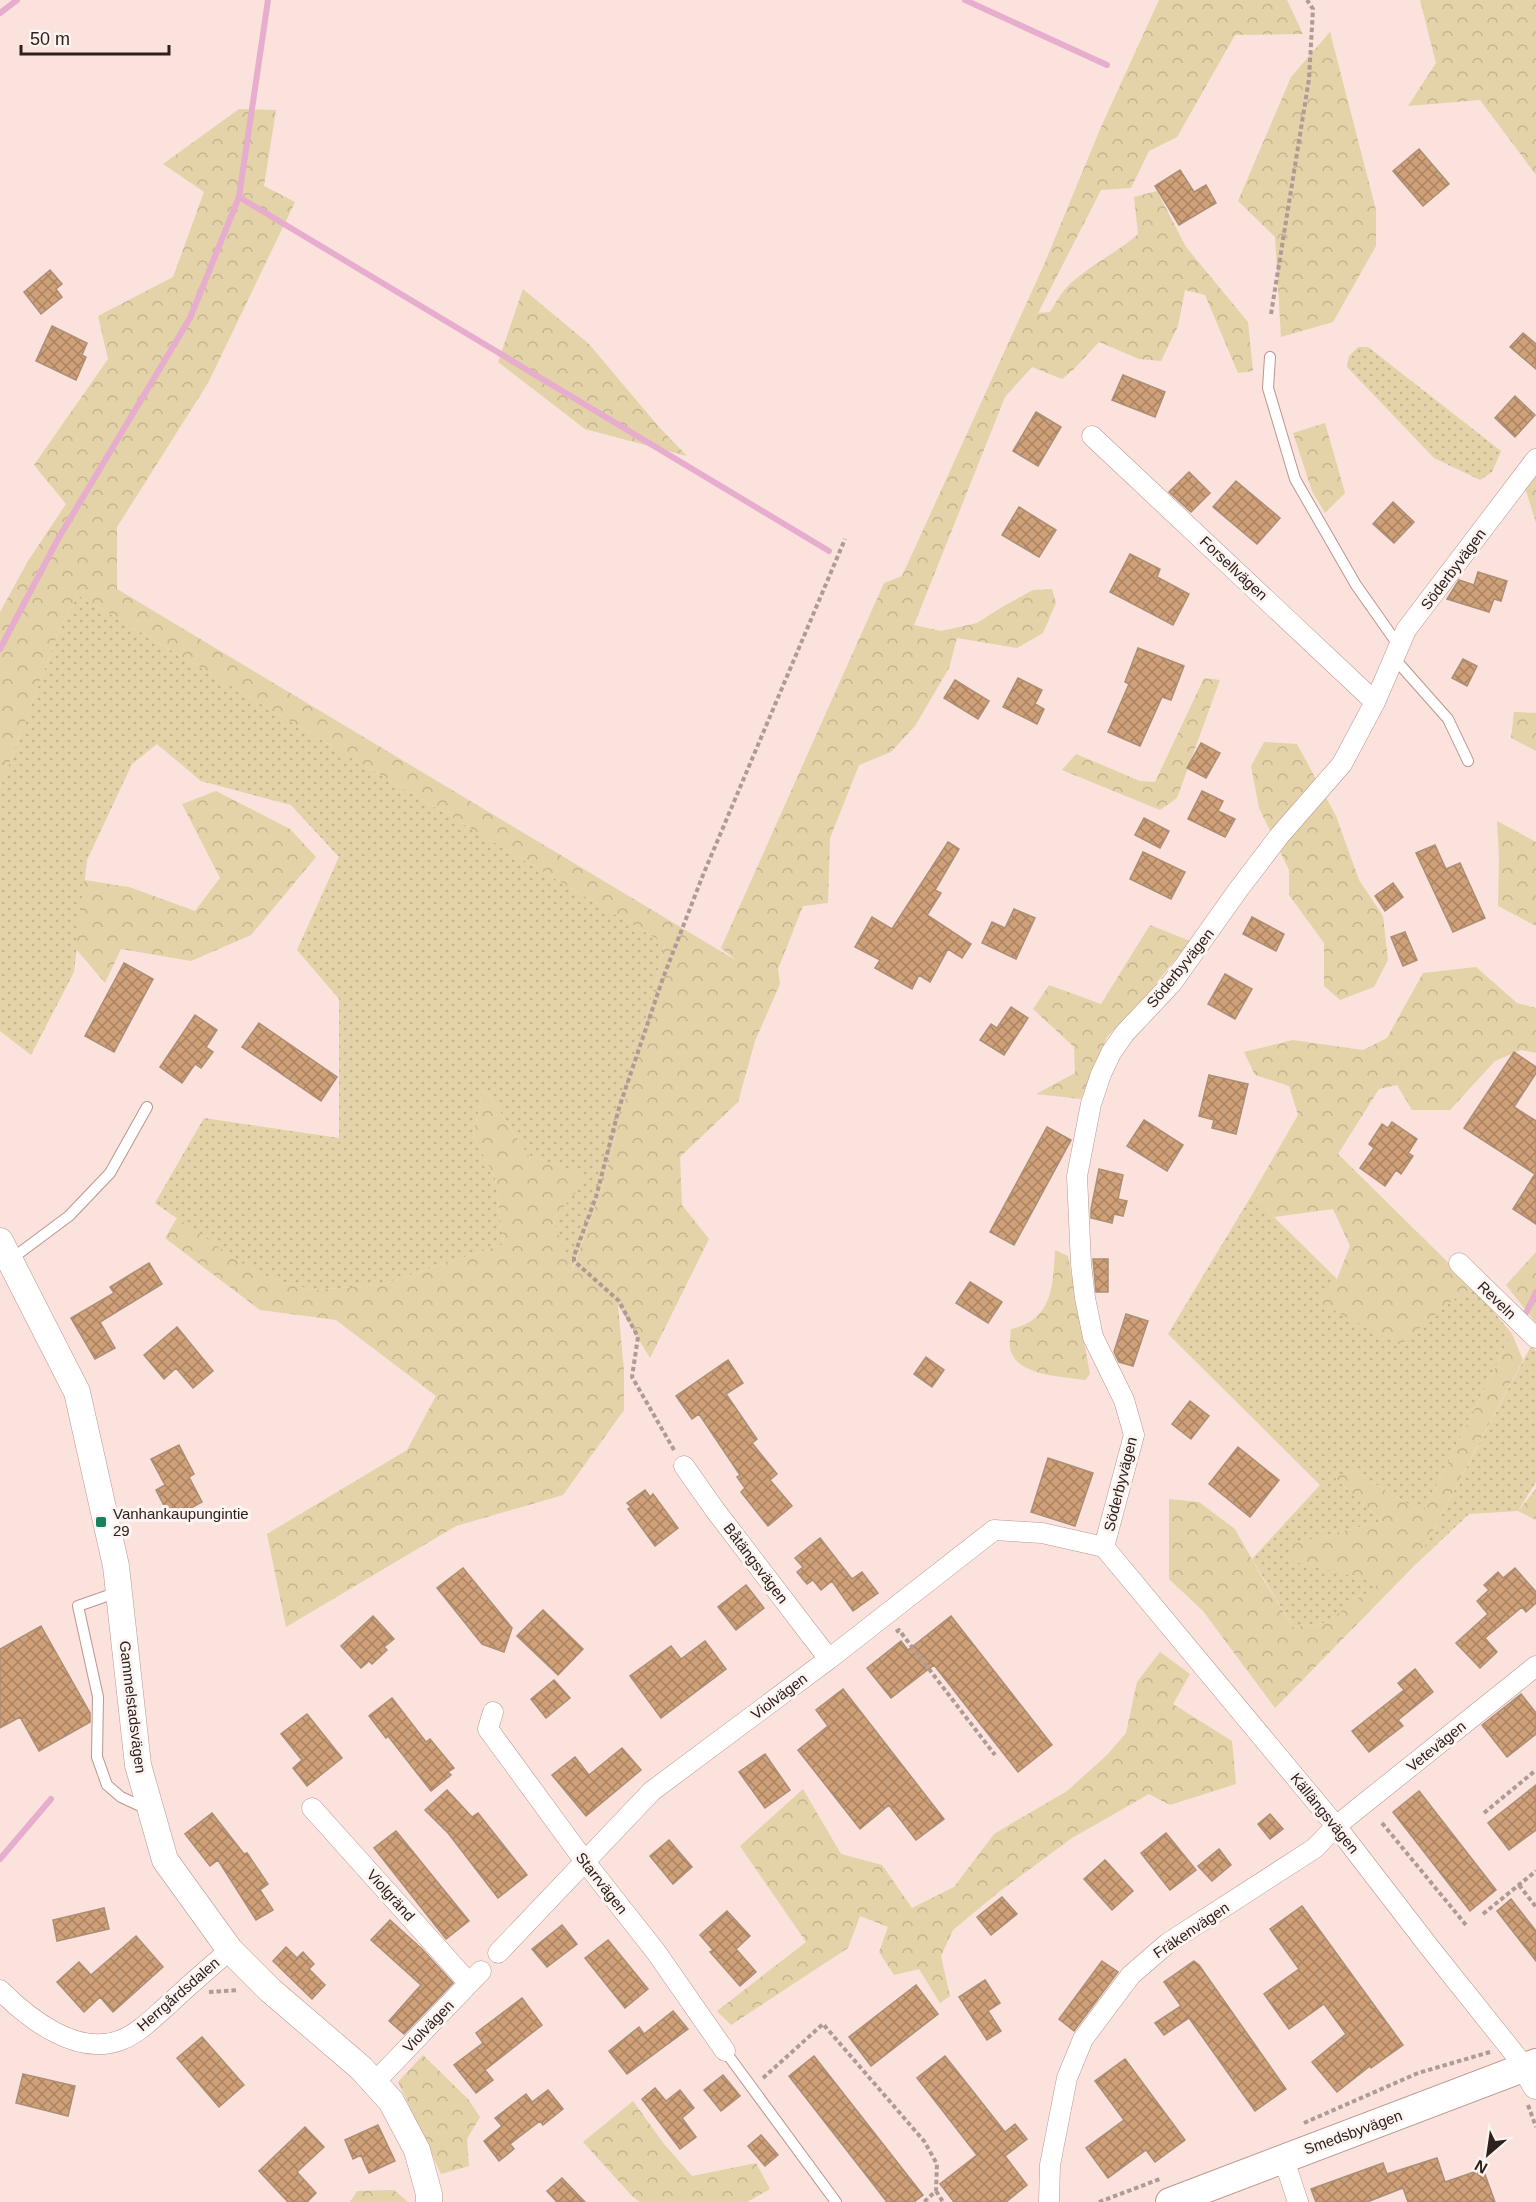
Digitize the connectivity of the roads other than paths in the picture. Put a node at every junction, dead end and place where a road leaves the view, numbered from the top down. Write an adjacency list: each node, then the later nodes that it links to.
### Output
1 (1270, 357): 4 (lane)
2 (1092, 436): 5 (street, Forsellvägen)
3 (1536, 459): 4 (street, Söderbyvägen)
4 (1397, 652): 5 (street, Söderbyvägen); 6 (lane)
5 (1376, 702): 12 (street, Söderbyvägen)
6 (1468, 761)
7 (147, 1107): 8 (lane)
8 (5, 1251): 13 (street, Gammelstadsvägen)
9 (1459, 1263): 10 (street, Reveln)
10 (1536, 1338)
11 (684, 1466): 14 (street, Båtängsvägen)
12 (1104, 1547): 14 (street, Violvägen); 19 (street, Källängsvägen)
13 (119, 1592): 18 (street, Gammelstadsvägen); 18 (lane)
14 (829, 1659): 20 (street, Violvägen)
15 (1536, 1666): 19 (street, Vetevägen)
16 (493, 1712): 20 (street, Starrvägen)
17 (312, 1808): 23 (street, Violgränd)
18 (149, 1810): 21 (street, Gammelstadsvägen)
19 (1336, 1826): 26 (street, Källängsvägen); 32 (street, Fräkenvägen)
20 (586, 1863): 22 (street, Violvägen); 25 (street, Starrvägen)
21 (230, 1950): 24 (street, Herrgårdsdalen); 27 (street, Gammelstadsvägen)
22 (498, 1953)
23 (475, 1977): 27 (street, Violvägen)
24 (0, 1990)
25 (725, 2051): 31 (lane)
26 (1526, 2066): 28 (main road, Smedsbyvägen)
27 (375, 2082): 30 (street, Gammelstadsvägen)
28 (1283, 2157): 29 (main road, Smedsbyvägen); 33 (street)
29 (1167, 2190)
30 (429, 2202)
31 (836, 2202)
32 (1049, 2202)
33 (1298, 2202)

